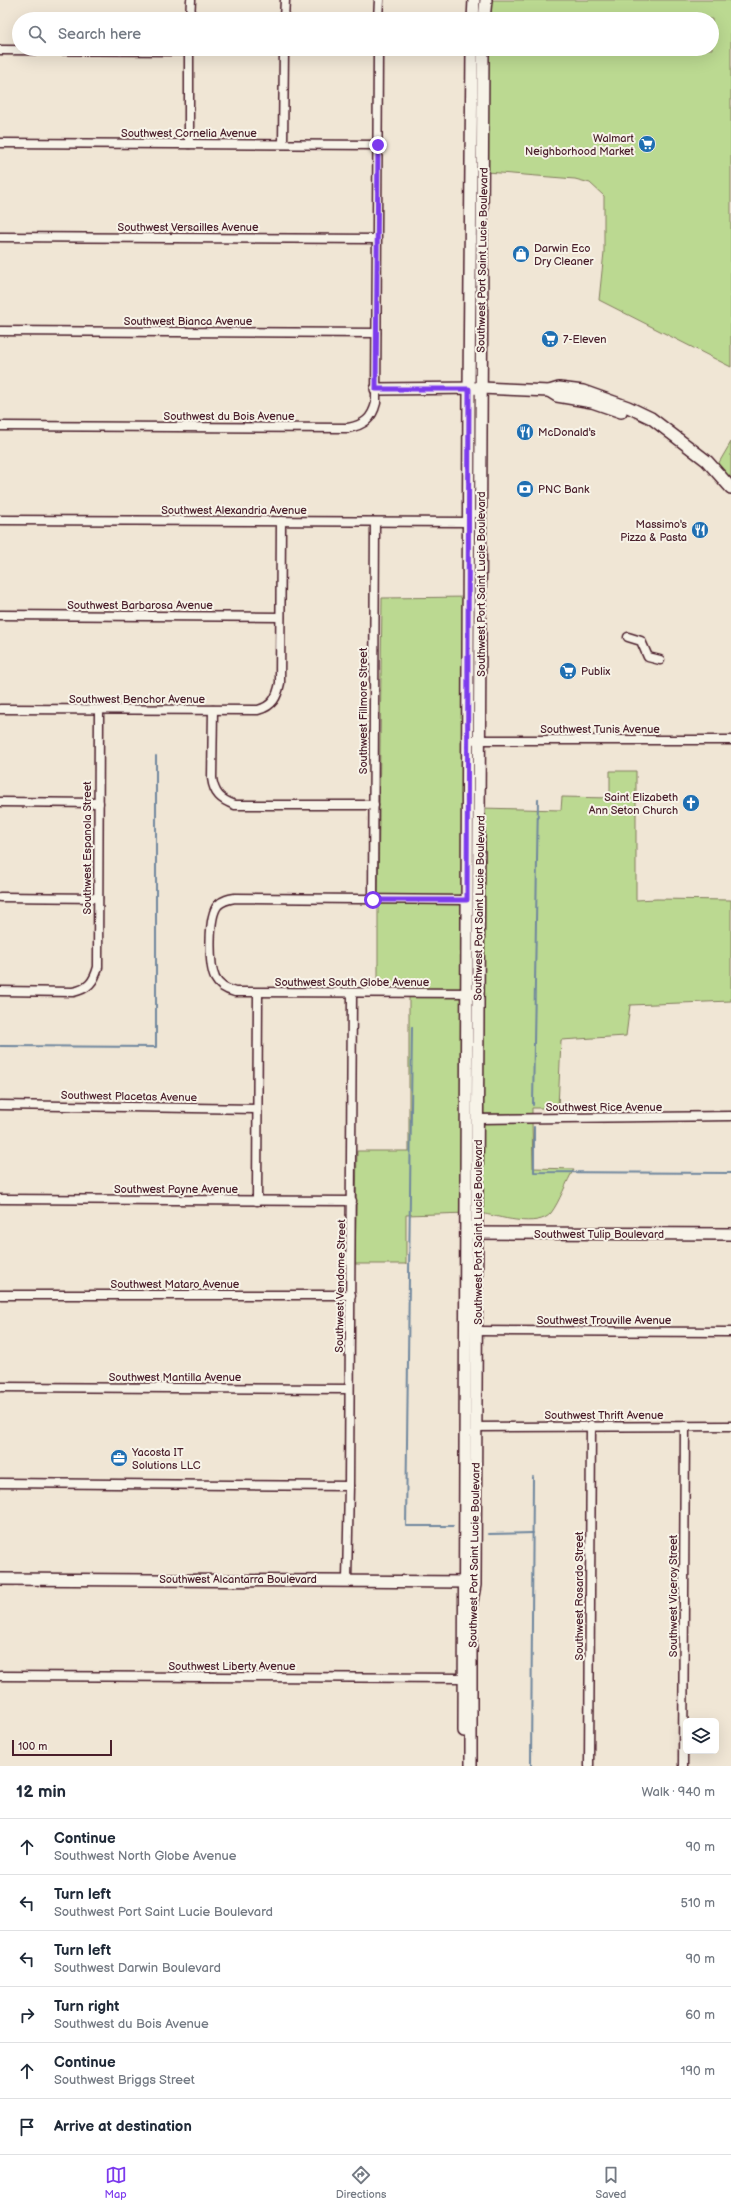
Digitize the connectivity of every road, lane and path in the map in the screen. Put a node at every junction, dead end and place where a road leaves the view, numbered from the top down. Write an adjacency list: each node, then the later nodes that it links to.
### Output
1 (191, 0): 6 (street)
2 (284, 0): 7 (street)
3 (379, 0): 8 (street)
4 (474, 0): 9 (main road)
5 (486, 0): 10 (main road)
6 (190, 12)
7 (284, 12)
8 (378, 12)
9 (473, 12)
10 (485, 12)
11 (0, 50): 12 (street)
12 (12, 50)
13 (189, 56): 19 (street)
14 (284, 56): 20 (street)
15 (378, 56): 21 (street, Southwest du Bois Avenue)
16 (472, 56): 22 (main road, Southwest Port Saint Lucie Boulevard)
17 (483, 56): 23 (main road, Southwest Port Saint Lucie Boulevard)
18 (0, 144): 19 (street, Southwest Cornelia Avenue)
19 (189, 144): 20 (street, Southwest Cornelia Avenue)
20 (283, 144): 21 (street, Southwest Cornelia Avenue)
21 (378, 145): 25 (street, Southwest du Bois Avenue)
22 (472, 172): 23 (main road); 30 (main road, Southwest Port Saint Lucie Boulevard)
23 (483, 195): 28 (main road, Southwest Port Saint Lucie Boulevard)
24 (0, 237): 25 (street, Southwest Versailles Avenue)
25 (376, 239): 27 (street, Southwest du Bois Avenue)
26 (0, 331): 27 (street, Southwest Bianca Avenue)
27 (376, 334): 29 (street, Southwest du Bois Avenue)
28 (480, 388): 30 (main road); 32 (main road); 37 (main road, Southwest Port Saint Lucie Boulevard)
29 (376, 389): 30 (main road); 31 (street, Southwest du Bois Avenue)
30 (469, 389): 36 (main road, Southwest Port Saint Lucie Boulevard)
31 (0, 426)
32 (731, 488)
33 (0, 520): 34 (street, Southwest Alexandria Avenue)
34 (281, 522): 35 (street, Southwest Alexandria Avenue); 39 (street)
35 (375, 522): 36 (street, Southwest Alexandria Avenue); 50 (street, Southwest Fillmore Street)
36 (469, 522): 37 (main road); 45 (main road, Southwest Port Saint Lucie Boulevard)
37 (481, 546): 46 (main road, Southwest Port Saint Lucie Boulevard)
38 (0, 615): 39 (street, Southwest Barbarosa Avenue)
39 (280, 617): 44 (street, Southwest Benchor Avenue)
40 (628, 637): 41 (street)
41 (660, 660)
42 (0, 709): 43 (street, Southwest Benchor Avenue)
43 (99, 710): 44 (street, Southwest Benchor Avenue); 49 (street, Southwest Espanola Street)
44 (213, 710): 50 (street)
45 (468, 740): 46 (street, Southwest Tunis Avenue); 54 (main road, Southwest Port Saint Lucie Boulevard)
46 (481, 740): 47 (street, Southwest Tunis Avenue); 58 (main road, Southwest Port Saint Lucie Boulevard)
47 (731, 740)
48 (0, 802): 49 (street)
49 (99, 803): 52 (street, Southwest Espanola Street)
50 (374, 805): 53 (street, Southwest Fillmore Street)
51 (0, 897): 52 (street)
52 (98, 898): 55 (street, Southwest Espanola Street)
53 (373, 900): 54 (street); 56 (street, Southwest South Globe Avenue)
54 (467, 900): 59 (main road, Southwest Port Saint Lucie Boulevard)
55 (0, 991)
56 (258, 993): 57 (street, Southwest South Globe Avenue); 61 (street)
57 (352, 993): 59 (street, Southwest South Globe Avenue); 66 (street, Southwest Vendome Street)
58 (478, 993): 59 (street, Southwest South Globe Avenue); 63 (main road, Southwest Port Saint Lucie Boulevard)
59 (467, 994): 67 (main road, Southwest Port Saint Lucie Boulevard)
60 (0, 1105): 61 (street, Southwest Placetas Avenue)
61 (257, 1109): 65 (street)
62 (731, 1116): 63 (street, Southwest Rice Avenue)
63 (478, 1119): 68 (main road, Southwest Port Saint Lucie Boulevard)
64 (0, 1199): 65 (street, Southwest Payne Avenue)
65 (257, 1201): 66 (street, Southwest Payne Avenue)
66 (352, 1201): 71 (street, Southwest Vendome Street)
67 (466, 1233): 68 (main road, Southwest Tulip Boulevard); 84 (main road, Southwest Port Saint Lucie Boulevard)
68 (478, 1233): 69 (main road, Southwest Tulip Boulevard); 72 (main road, Southwest Port Saint Lucie Boulevard)
69 (731, 1234)
70 (0, 1295): 71 (street, Southwest Mataro Avenue)
71 (350, 1295): 75 (street, Southwest Vendome Street)
72 (478, 1331): 73 (street, Southwest Trouville Avenue); 79 (main road, Southwest Port Saint Lucie Boulevard)
73 (731, 1332)
74 (0, 1387): 75 (street, Southwest Mantilla Avenue)
75 (349, 1389): 81 (street, Southwest Vendome Street)
76 (591, 1425): 77 (street, Southwest Thrift Avenue); 79 (street, Southwest Thrift Avenue); 90 (street, Southwest Rosardo Street)
77 (685, 1426): 78 (street, Southwest Thrift Avenue); 91 (street, Southwest Viceroy Street)
78 (731, 1426)
79 (476, 1427): 85 (main road, Southwest Port Saint Lucie Boulevard)
80 (0, 1482): 81 (street)
81 (349, 1486): 83 (street, Southwest Vendome Street)
82 (0, 1579): 83 (main road, Southwest Alcantarra Boulevard)
83 (347, 1580): 84 (main road, Southwest Alcantarra Boulevard)
84 (463, 1582): 85 (main road, Southwest Alcantarra Boulevard); 87 (main road, Southwest Port Saint Lucie Boulevard)
85 (476, 1582): 89 (main road, Southwest Port Saint Lucie Boulevard)
86 (0, 1676): 87 (street, Southwest Liberty Avenue)
87 (463, 1678): 88 (main road, Southwest Port Saint Lucie Boulevard)
88 (465, 1766)
89 (471, 1766)
90 (589, 1766)
91 (683, 1766)

